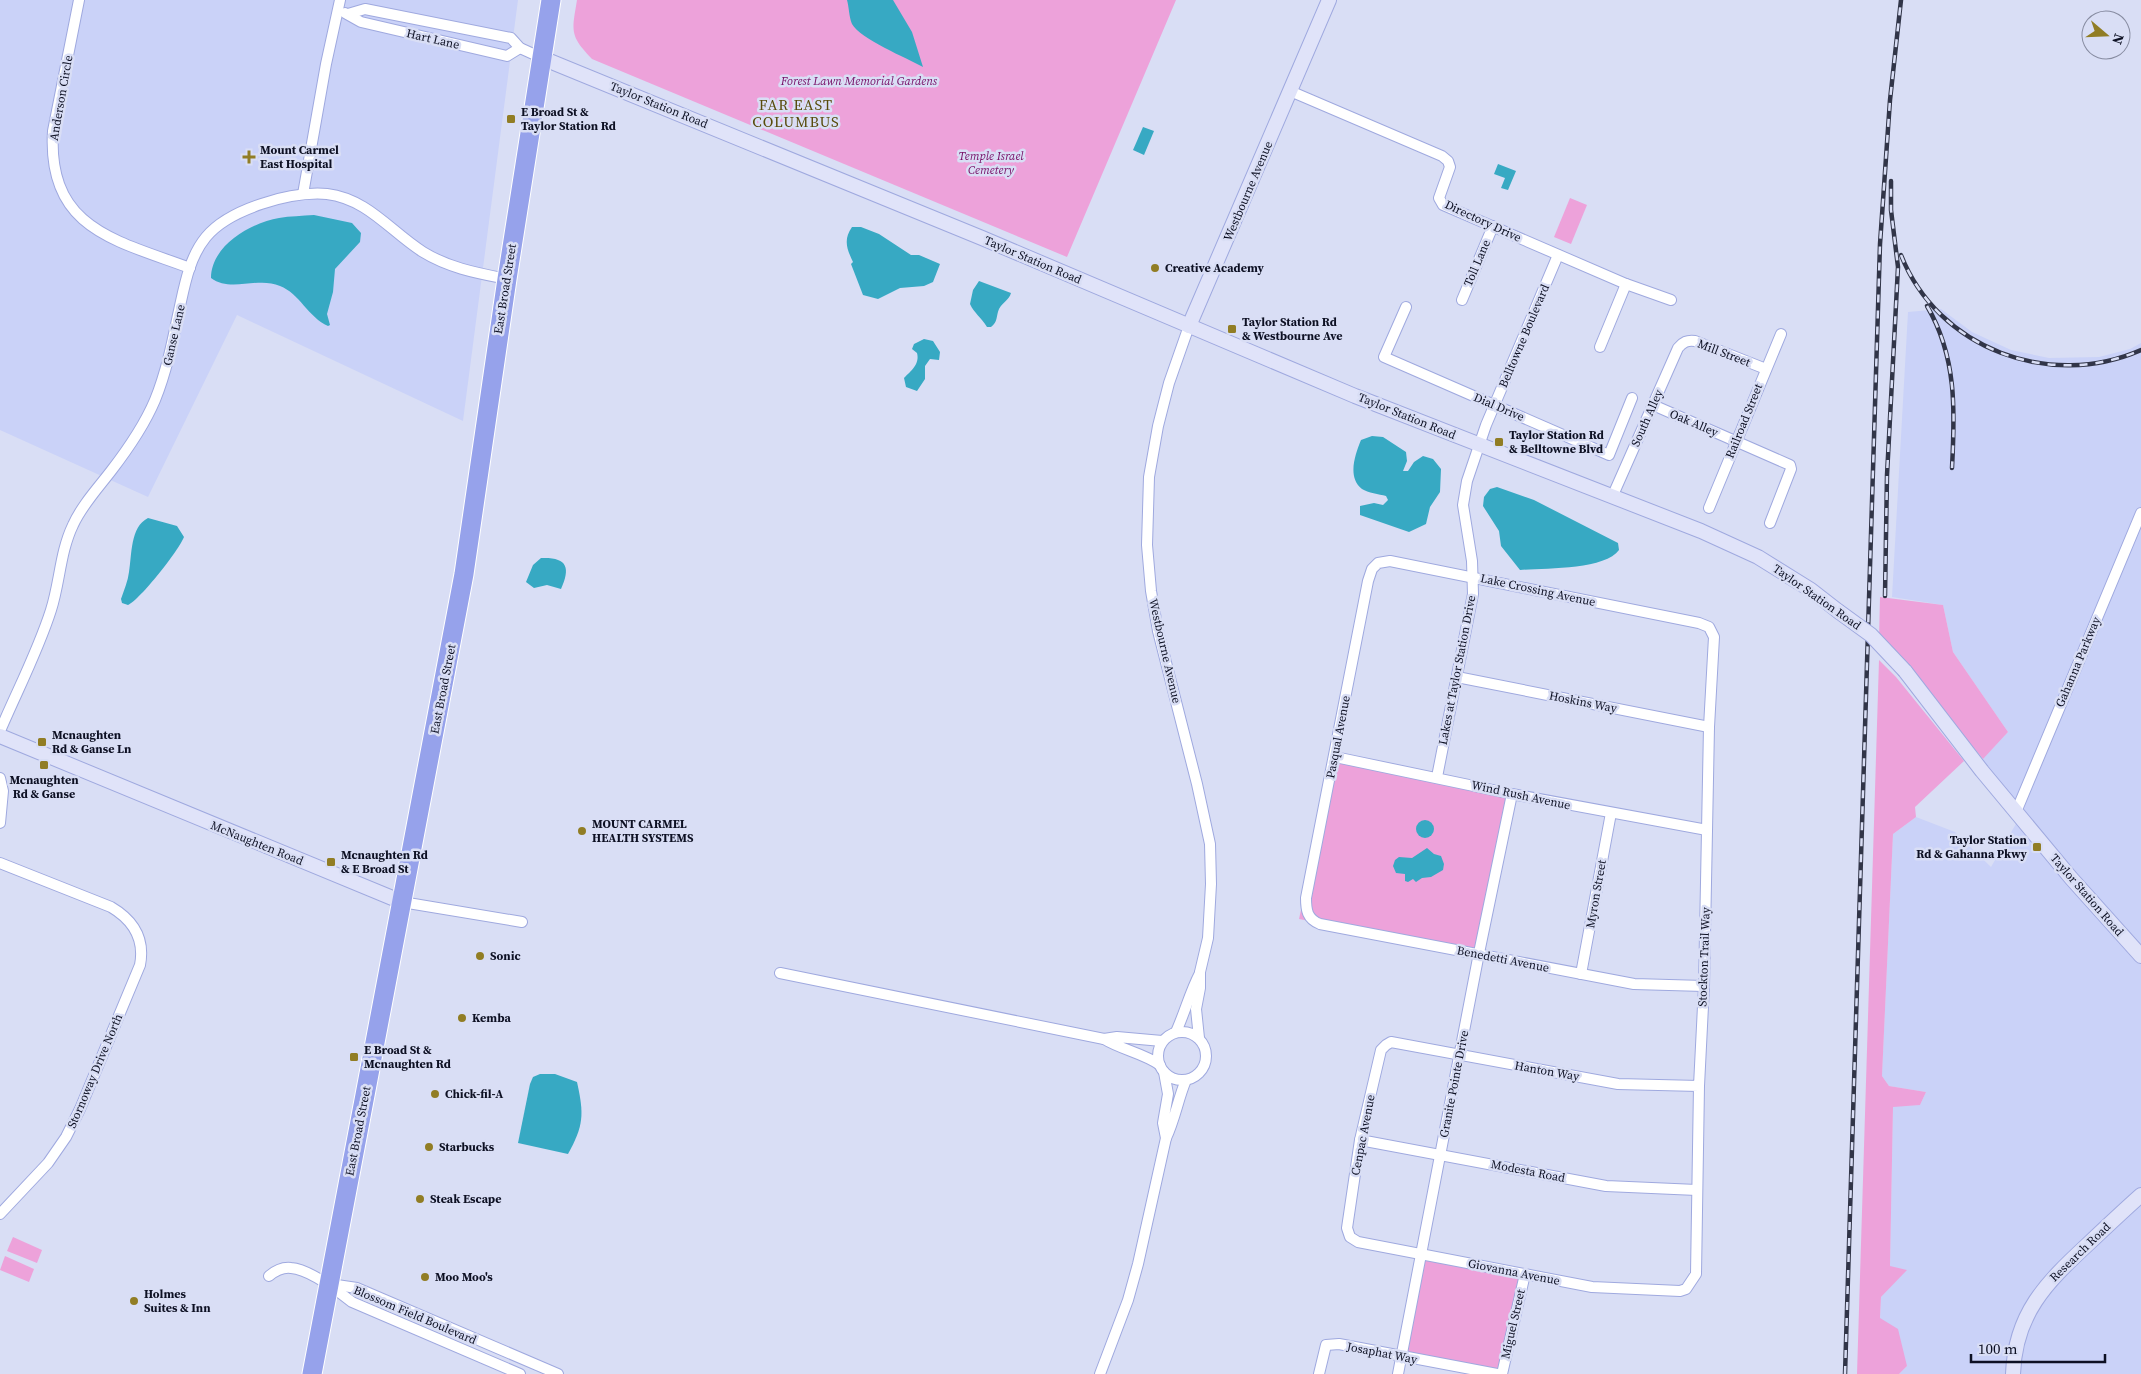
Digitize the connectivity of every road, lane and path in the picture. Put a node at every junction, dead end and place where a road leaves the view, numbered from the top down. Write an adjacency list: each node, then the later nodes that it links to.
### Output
1 (79, 0): 12 (street, Anderson Circle)
2 (552, 0): 7 (highway, East Broad Street)
3 (1329, 0): 8 (main road, Westbourne Avenue)
4 (339, 4): 5 (street, Hart Lane); 9 (street)
5 (348, 14): 6 (street, Hart Lane); 6 (street, Hart Lane)
6 (520, 48): 7 (street, Hart Lane)
7 (542, 58): 13 (highway, East Broad Street); 18 (main road, Taylor Station Road)
8 (1290, 91): 10 (street, Directory Drive); 18 (main road, Westbourne Avenue)
9 (303, 194): 12 (street, Ganse Lane); 13 (street, Ganse Lane)
10 (1493, 226): 11 (street, Directory Drive); 15 (street, Toll Lane)
11 (1558, 255): 14 (street, Directory Drive); 25 (street, Belltowne Boulevard)
12 (190, 268): 37 (street, Ganse Lane)
13 (506, 279): 48 (highway, East Broad Street)
14 (1626, 284): 16 (street, Directory Drive); 21 (street)
15 (1462, 300)
16 (1671, 300)
17 (1406, 307): 25 (street, Dial Drive)
18 (1189, 326): 27 (main road, Taylor Station Road); 53 (street, Westbourne Avenue)
19 (1781, 334): 22 (street, Railroad Street)
20 (1683, 343): 22 (street, Mill Street); 24 (street, South Alley)
21 (1600, 346)
22 (1766, 369): 26 (street, Railroad Street)
23 (1632, 398): 25 (street, Dial Drive)
24 (1653, 405): 26 (street, Oak Alley); 28 (street, South Alley)
25 (1494, 406): 27 (street, Belltowne Boulevard)
26 (1736, 441): 29 (street, Railroad Street); 31 (street, Oak Alley)
27 (1479, 444): 28 (main road, Taylor Station Road); 33 (street, Lakes at Taylor Station Drive)
28 (1613, 495): 43 (main road, Taylor Station Road, bridge)
29 (1709, 508)
30 (2141, 513): 43 (street, Gahanna Parkway)
31 (1770, 523)
32 (1378, 563): 33 (street, Lake Crossing Avenue); 39 (street, Pasqual Avenue)
33 (1473, 577): 34 (street, Lake Crossing Avenue); 35 (street, Lakes at Taylor Station Drive)
34 (1699, 623): 36 (street, Stockton Trail Way)
35 (1457, 677): 36 (street, Hoskins Way); 40 (street, Lakes at Taylor Station Drive)
36 (1710, 726): 46 (street, Stockton Trail Way)
37 (0, 731)
38 (0, 736): 48 (main road, McNaughten Road)
39 (1335, 757): 40 (street, Wind Rush Avenue); 49 (street, Pasqual Avenue)
40 (1437, 777): 42 (street, Wind Rush Avenue)
41 (0, 778): 45 (street)
42 (1512, 794): 44 (street, Wind Rush Avenue); 51 (street, Granite Pointe Drive)
43 (2016, 812): 52 (main road, Taylor Station Road)
44 (1611, 813): 46 (street, Wind Rush Avenue); 55 (street, Myron Street)
45 (0, 823)
46 (1707, 830): 56 (street, Stockton Trail Way)
47 (0, 863): 71 (street, Stornoway Drive North)
48 (402, 902): 50 (street, McNaughten Road); 76 (highway, East Broad Street)
49 (1308, 914): 51 (street, Benedetti Avenue)
50 (522, 922)
51 (1479, 954): 55 (street, Benedetti Avenue); 62 (street, Granite Pointe Drive)
52 (2141, 956)
53 (1200, 972): 57 (street, Westbourne Avenue); 58 (street, Westbourne Avenue)
54 (780, 973): 59 (street)
55 (1581, 974): 56 (street, Benedetti Avenue)
56 (1704, 986): 65 (street, Stockton Trail Way)
57 (1176, 1032): 58 (street); 60 (street)
58 (1199, 1038): 64 (street)
59 (1104, 1039): 60 (street); 63 (street)
60 (1162, 1041): 63 (street)
61 (1396, 1041): 62 (street, Hanton Way); 67 (street, Cenpac Avenue)
62 (1459, 1055): 65 (street, Hanton Way); 68 (street, Granite Pointe Drive)
63 (1162, 1069): 64 (street); 66 (street)
64 (1186, 1080): 66 (street)
65 (1699, 1086): 69 (street, Stockton Trail Way)
66 (1166, 1138): 82 (street)
67 (1360, 1140): 68 (street, Modesta Road); 72 (street, Cenpac Avenue)
68 (1440, 1155): 69 (street, Modesta Road); 73 (street, Granite Pointe Drive)
69 (1697, 1190): 77 (street, Stockton Trail Way)
70 (2141, 1195): 87 (main road, Research Road)
71 (0, 1214)
72 (1350, 1237): 73 (street, Giovanna Avenue)
73 (1420, 1254): 74 (street, Giovanna Avenue); 78 (street, Granite Pointe Drive)
74 (1525, 1274): 77 (street, Giovanna Avenue); 86 (street, Miguel Street)
75 (269, 1276): 76 (street)
76 (329, 1284): 79 (highway, East Broad Street); 80 (street, Blossom Field Boulevard); 81 (street, Blossom Field Boulevard)
77 (1680, 1291)
78 (1402, 1357): 83 (street, Josaphat Way); 84 (street, Granite Pointe Drive); 85 (street, Josaphat Way)
79 (312, 1374)
80 (520, 1374)
81 (558, 1374)
82 (1100, 1374)
83 (1319, 1374)
84 (1398, 1374)
85 (1497, 1374)
86 (1502, 1374)
87 (2013, 1374)

